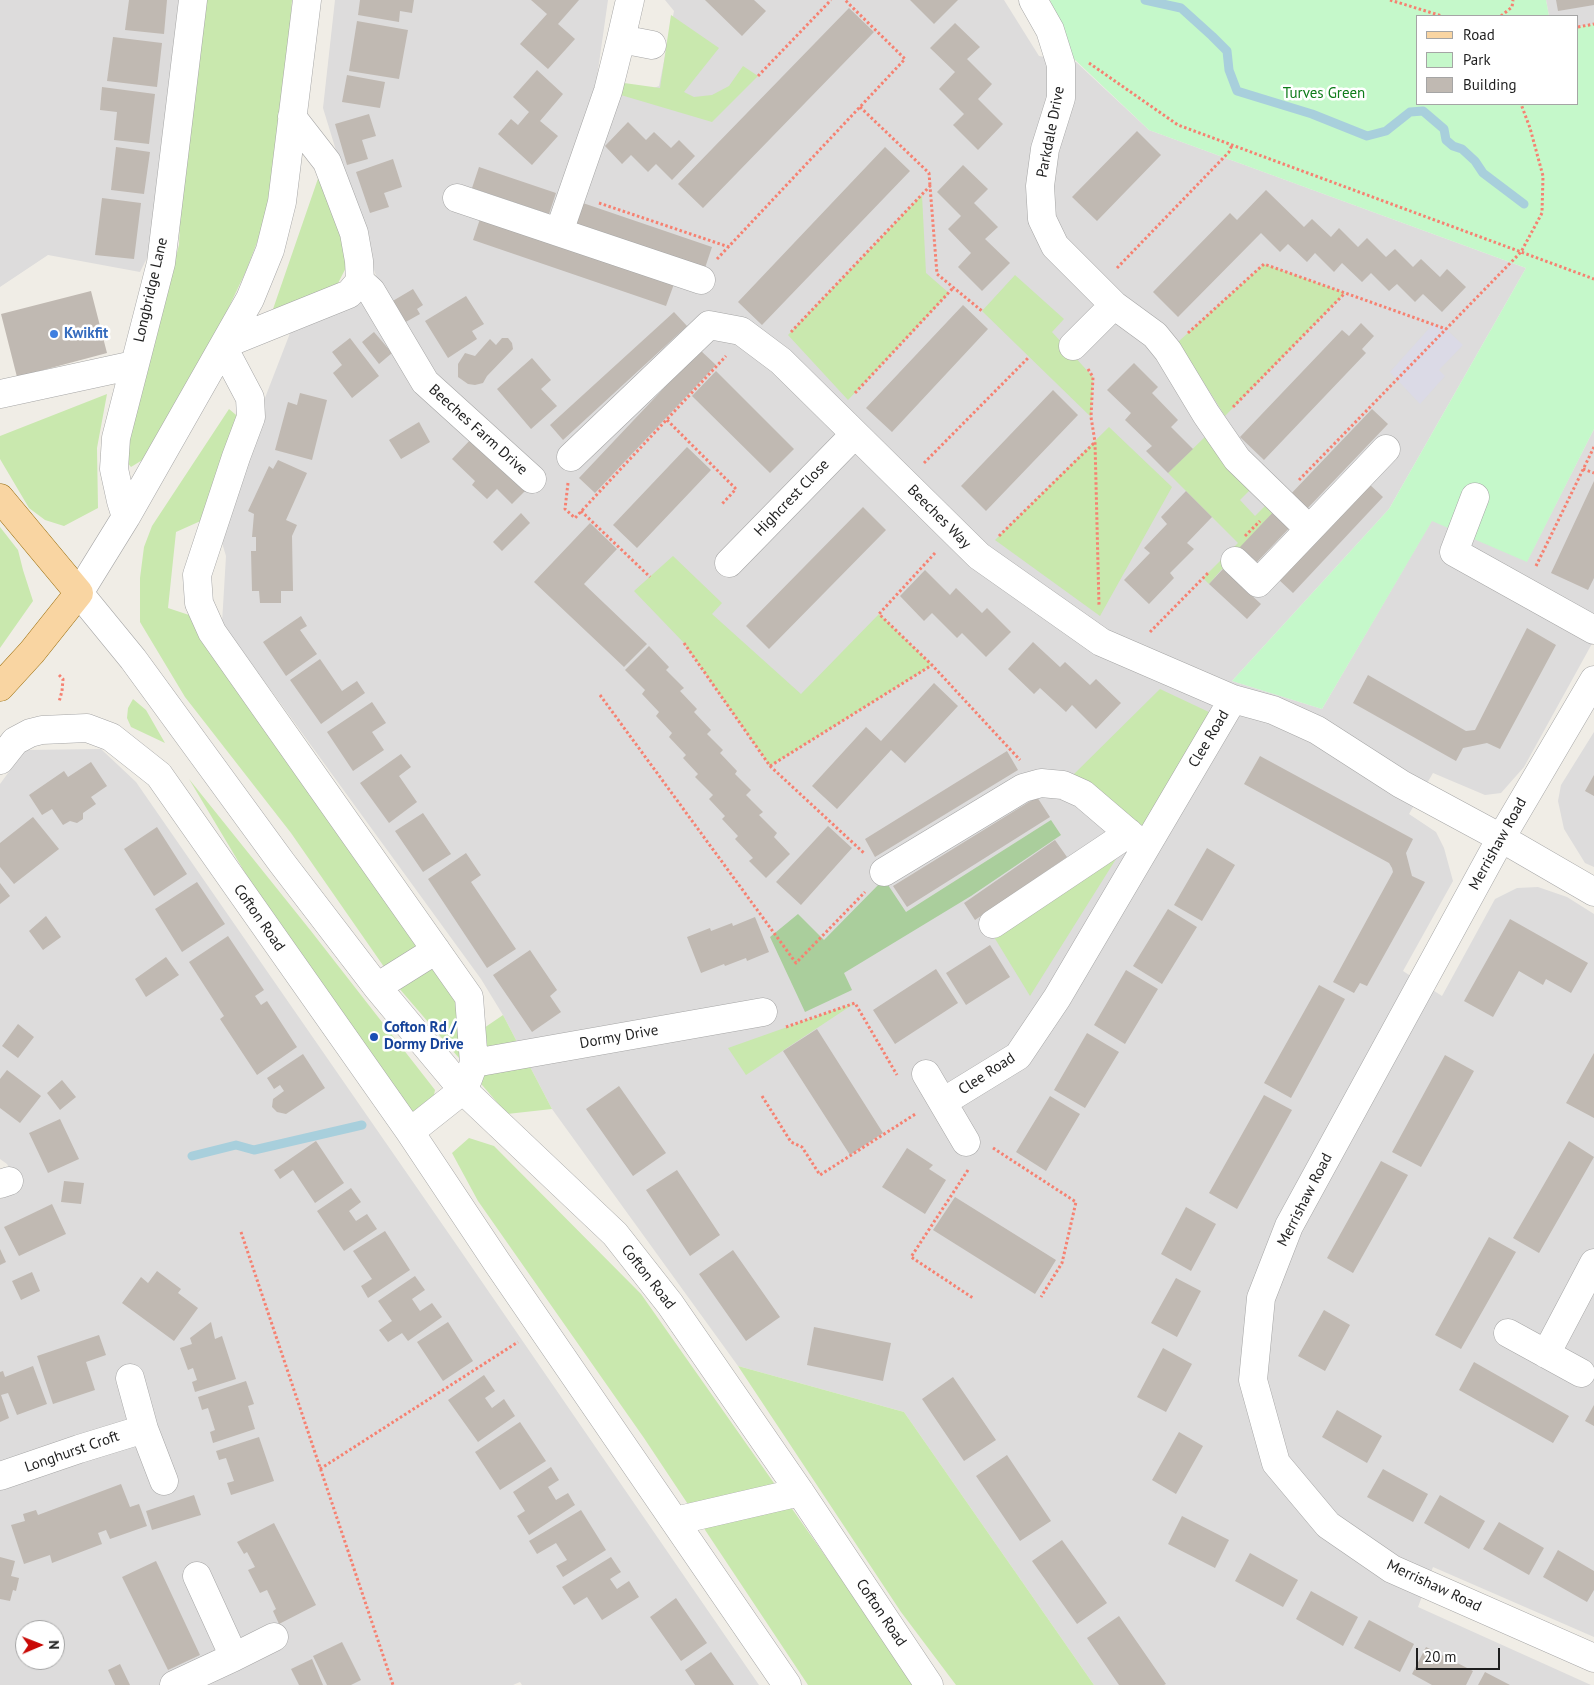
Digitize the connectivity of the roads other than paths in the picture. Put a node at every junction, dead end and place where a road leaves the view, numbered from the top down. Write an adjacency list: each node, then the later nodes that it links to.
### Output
1 (194, 0): 15 (street, Longbridge Lane)
2 (307, 0): 7 (street)
3 (630, 0): 5 (street)
4 (1033, 0): 12 (street, Parkdale Drive)
5 (621, 39): 6 (street); 9 (street)
6 (652, 45)
7 (292, 117): 11 (street); 13 (street)
8 (457, 198): 9 (street)
9 (559, 232): 10 (street)
10 (706, 273)
11 (360, 281): 13 (street); 20 (street, Beeches Farm Drive)
12 (1114, 305): 14 (street); 24 (street, Parkdale Drive)
13 (224, 345): 23 (street); 38 (street)
14 (1073, 346)
15 (134, 365): 16 (street); 23 (street, Longbridge Lane)
16 (0, 394)
17 (855, 434): 19 (street, Beeches Way); 26 (street, Highcrest Close); 31 (street, Beeches Way)
18 (1386, 449): 24 (street)
19 (571, 457)
20 (532, 479)
21 (0, 498): 27 (main road)
22 (1475, 498): 28 (street)
23 (126, 517): 27 (street)
24 (1309, 529): 25 (street)
25 (1229, 557)
26 (729, 563)
27 (79, 593): 30 (main road); 39 (street, Cofton Road)
28 (1594, 630)
29 (1594, 680): 33 (street, Merrishaw Road)
30 (0, 687)
31 (1233, 699): 33 (street, Clee Road); 34 (street, Clee Road)
32 (0, 760): 45 (street, Cofton Road)
33 (1501, 838): 36 (street, Clee Road); 60 (street, Merrishaw Road)
34 (1137, 840): 35 (street); 37 (street); 44 (street, Clee Road)
35 (884, 872)
36 (1594, 892)
37 (992, 924)
38 (436, 950): 39 (street); 41 (street)
39 (377, 987): 43 (street, Cofton Road)
40 (773, 1020): 41 (street, Dormy Drive)
41 (474, 1063): 43 (street)
42 (926, 1074): 44 (street, Clee Road)
43 (463, 1090): 45 (street); 55 (street, Cofton Road)
44 (943, 1102): 46 (street, Clee Road)
45 (410, 1132): 56 (street, Cofton Road)
46 (968, 1155)
47 (1594, 1263): 49 (street)
48 (1508, 1333): 49 (street)
49 (1546, 1354): 50 (street)
50 (1581, 1373)
51 (130, 1378): 52 (street)
52 (144, 1428): 53 (street, Longhurst Croft); 54 (street)
53 (0, 1476)
54 (164, 1481)
55 (800, 1492): 56 (street); 63 (street, Cofton Road)
56 (675, 1521): 62 (street, Cofton Road)
57 (197, 1576): 59 (street)
58 (274, 1637): 59 (street)
59 (234, 1658): 61 (street)
60 (1594, 1658)
61 (174, 1685)
62 (787, 1685)
63 (929, 1685)

